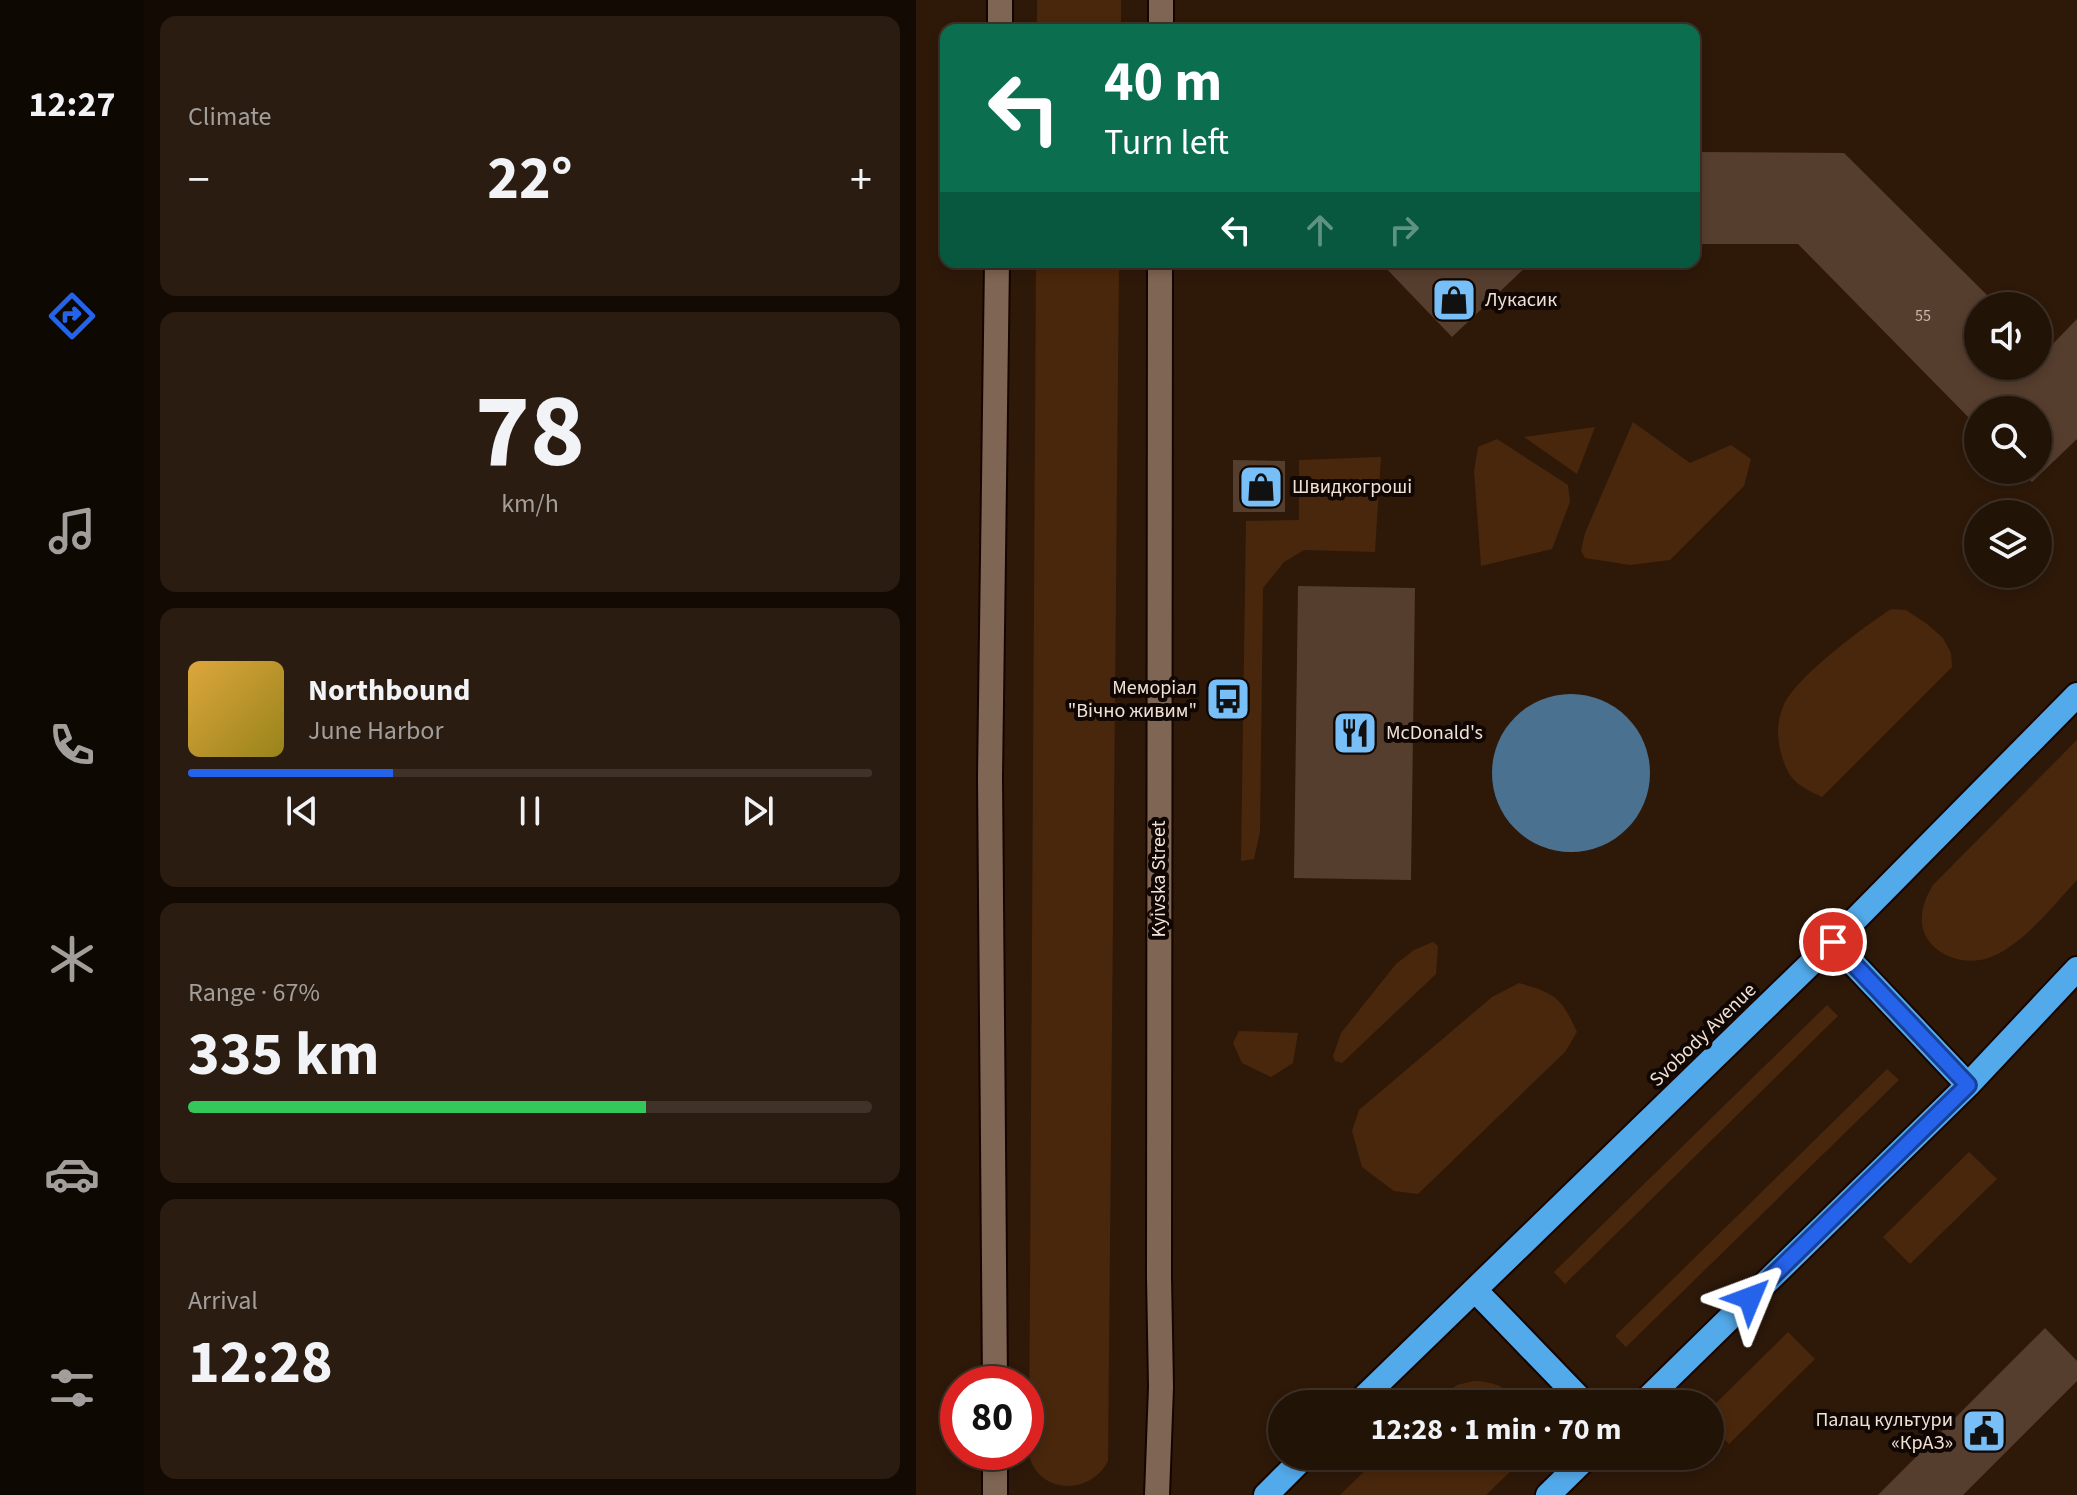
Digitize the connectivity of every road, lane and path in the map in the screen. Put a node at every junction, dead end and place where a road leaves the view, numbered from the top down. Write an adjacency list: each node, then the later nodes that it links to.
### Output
1 (1000, 0): 3 (main road)
2 (1161, 0): 4 (main road)
3 (1000, 24)
4 (1161, 24)
5 (997, 268): 12 (main road)
6 (1160, 268): 20 (main road, Kyivska Street)
7 (2077, 695): 8 (highway, Svobody Avenue)
8 (1833, 942): 10 (highway); 11 (highway, Svobody Avenue)
9 (2077, 969): 10 (highway)
10 (1968, 1085): 15 (highway)
11 (1475, 1290): 13 (highway, Svobody Avenue); 14 (highway)
12 (995, 1366)
13 (1371, 1390)
14 (1571, 1390)
15 (1656, 1390)
16 (995, 1470): 19 (main road)
17 (1291, 1470): 21 (highway)
18 (1574, 1470): 22 (highway)
19 (995, 1495)
20 (1157, 1495)
21 (1266, 1495)
22 (1548, 1495)

